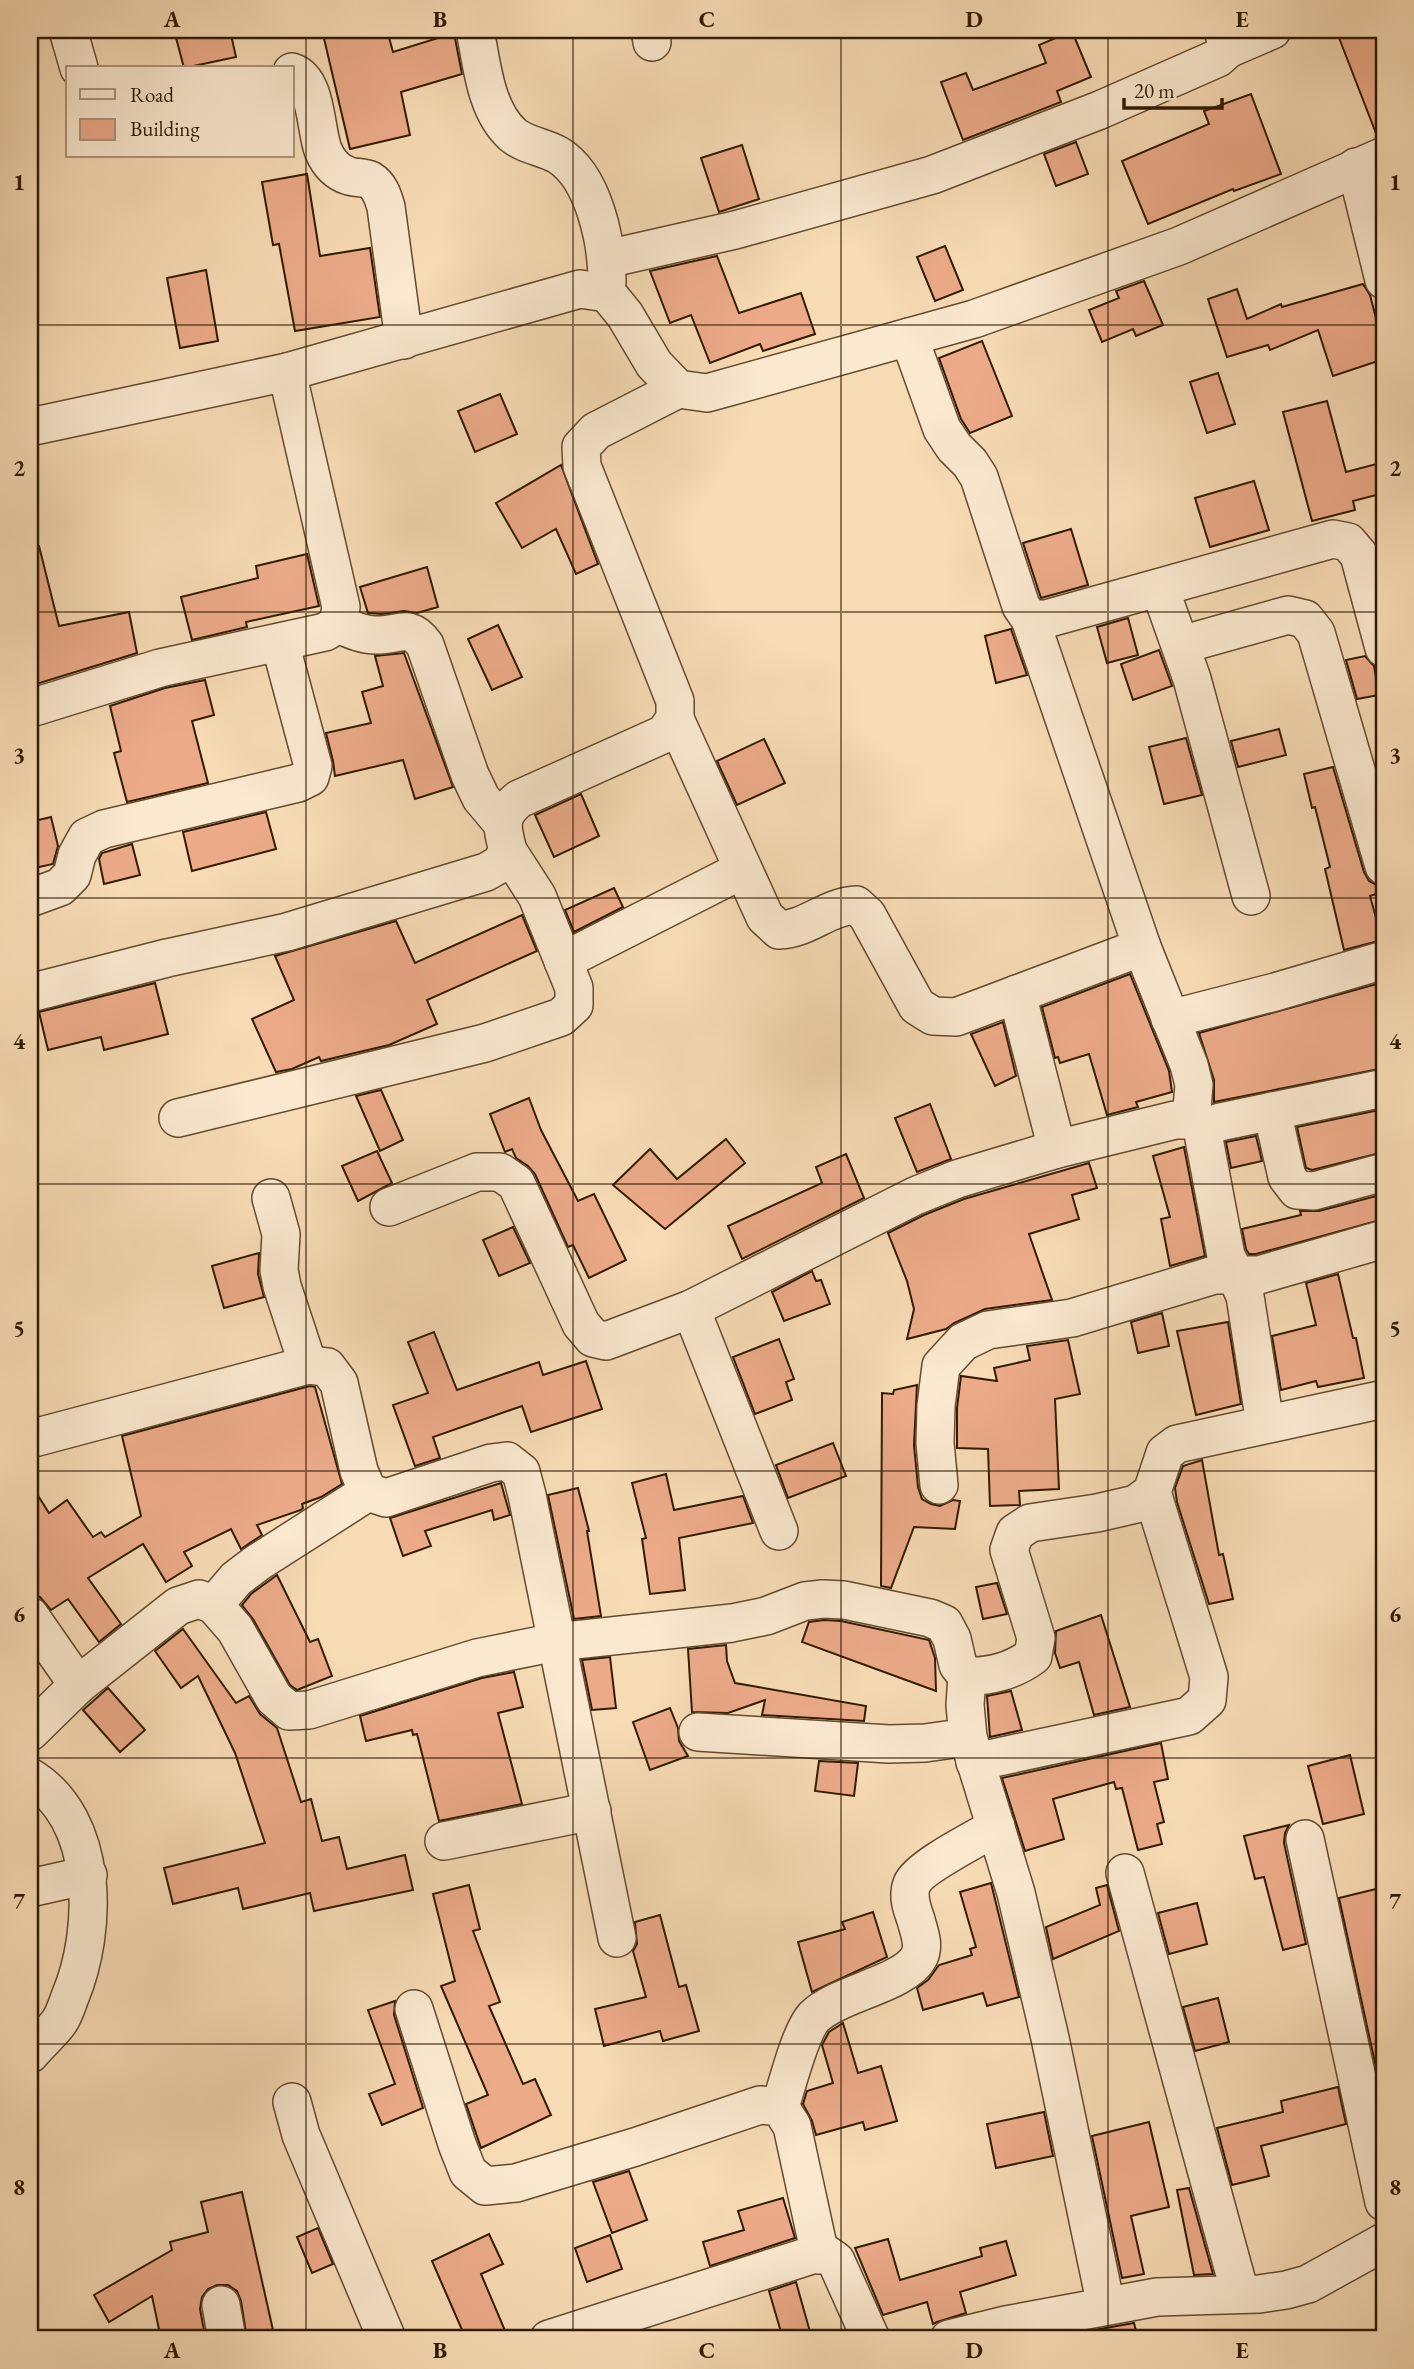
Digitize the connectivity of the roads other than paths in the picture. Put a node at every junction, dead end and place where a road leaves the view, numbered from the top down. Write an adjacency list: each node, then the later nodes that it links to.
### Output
1 (68, 30): 5 (street)
2 (475, 30): 8 (street)
3 (1272, 30): 4 (street)
4 (1225, 39): 8 (street)
5 (78, 66)
6 (294, 73): 11 (street)
7 (1370, 161): 9 (street); 10 (street)
8 (607, 276): 11 (street); 13 (street)
9 (1384, 280)
10 (909, 337): 13 (street); 16 (street)
11 (404, 340): 12 (street)
12 (287, 372): 14 (street); 17 (street)
13 (678, 388): 22 (street)
14 (30, 427)
15 (1160, 589): 16 (street); 19 (street); 20 (street)
16 (1030, 619): 28 (street)
17 (338, 624): 18 (street); 23 (street)
18 (280, 643): 21 (street); 27 (street)
19 (1181, 645): 24 (street); 26 (street)
20 (1384, 648)
21 (31, 708)
22 (675, 719): 23 (street); 25 (street)
23 (505, 837): 30 (street); 31 (street)
24 (1384, 866)
25 (742, 870): 30 (street); 32 (street)
26 (1251, 896)
27 (30, 898)
28 (1142, 947): 32 (street); 33 (street)
29 (1384, 960): 33 (street)
30 (563, 961): 36 (street)
31 (30, 993)
32 (1017, 994): 38 (street)
33 (1170, 1019): 37 (street)
34 (1384, 1088): 35 (street)
35 (1272, 1111): 37 (street); 39 (street)
36 (178, 1118)
37 (1196, 1124): 38 (street); 43 (street)
38 (1057, 1149): 44 (street)
39 (1384, 1172)
40 (271, 1198): 45 (street)
41 (389, 1208): 44 (street)
42 (1384, 1239): 43 (street)
43 (1236, 1275): 47 (street); 49 (street)
44 (691, 1309): 52 (street)
45 (309, 1365): 48 (street); 50 (street)
46 (1384, 1399): 47 (street)
47 (1265, 1424): 51 (street)
48 (30, 1439)
49 (939, 1485)
50 (368, 1492): 53 (street); 55 (street)
51 (1152, 1492): 56 (street); 60 (street)
52 (779, 1531)
53 (214, 1605): 55 (street); 57 (street)
54 (30, 1616): 57 (street)
55 (556, 1642): 56 (street); 62 (street)
56 (967, 1676): 60 (street)
57 (78, 1685): 58 (street)
58 (30, 1732)
59 (698, 1732): 60 (street)
60 (972, 1750): 63 (street)
61 (30, 1777): 67 (street)
62 (592, 1811): 65 (street); 69 (street)
63 (996, 1827): 73 (street); 78 (street)
64 (1305, 1839): 74 (street)
65 (444, 1841)
66 (1125, 1873): 77 (street)
67 (88, 1875): 68 (street); 71 (street)
68 (30, 1888)
69 (617, 1938)
70 (414, 2009): 73 (street)
71 (30, 2054)
72 (292, 2102): 79 (street)
73 (780, 2107): 76 (street)
74 (1384, 2202)
75 (1384, 2242): 77 (street)
76 (820, 2255): 80 (street); 81 (street)
77 (1240, 2293): 78 (street)
78 (1092, 2319): 82 (street)
79 (387, 2339)
80 (549, 2339)
81 (871, 2339)
82 (949, 2339)

